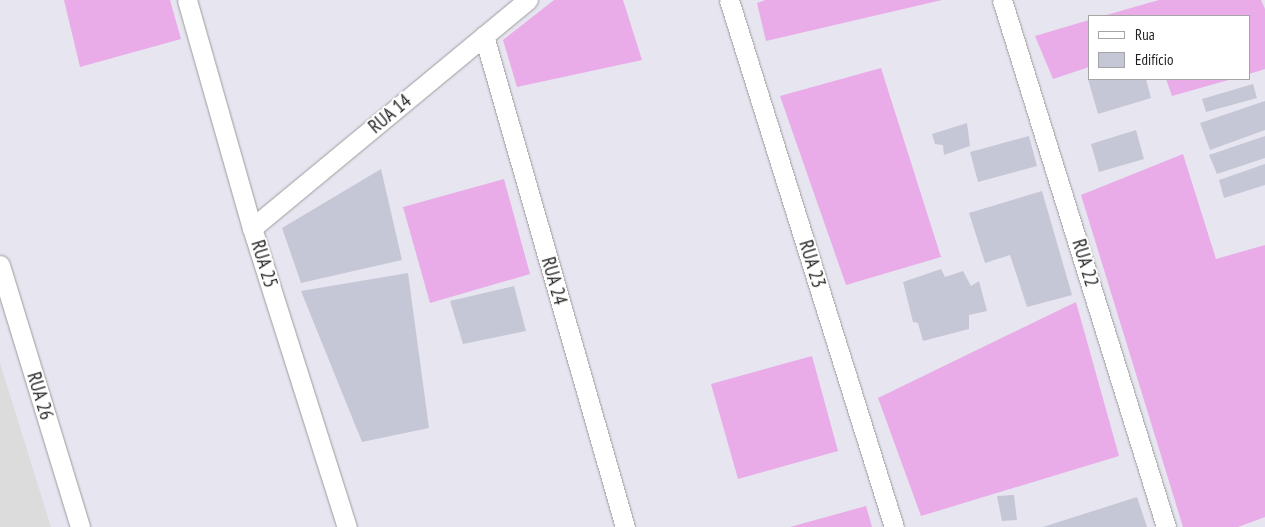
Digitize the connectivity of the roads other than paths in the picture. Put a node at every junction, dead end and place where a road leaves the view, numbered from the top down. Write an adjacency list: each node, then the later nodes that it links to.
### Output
1 (187, 0): 6 (street, RUA 25)
2 (528, 0): 5 (street, RUA 14)
3 (729, 0): 11 (street, RUA 23)
4 (1002, 0): 12 (street, RUA 22)
5 (484, 36): 6 (street, RUA 14); 10 (street, RUA 24)
6 (252, 228): 9 (street, RUA 25)
7 (0, 265): 8 (street, RUA 26)
8 (80, 527)
9 (346, 527)
10 (625, 527)
11 (894, 527)
12 (1166, 527)

